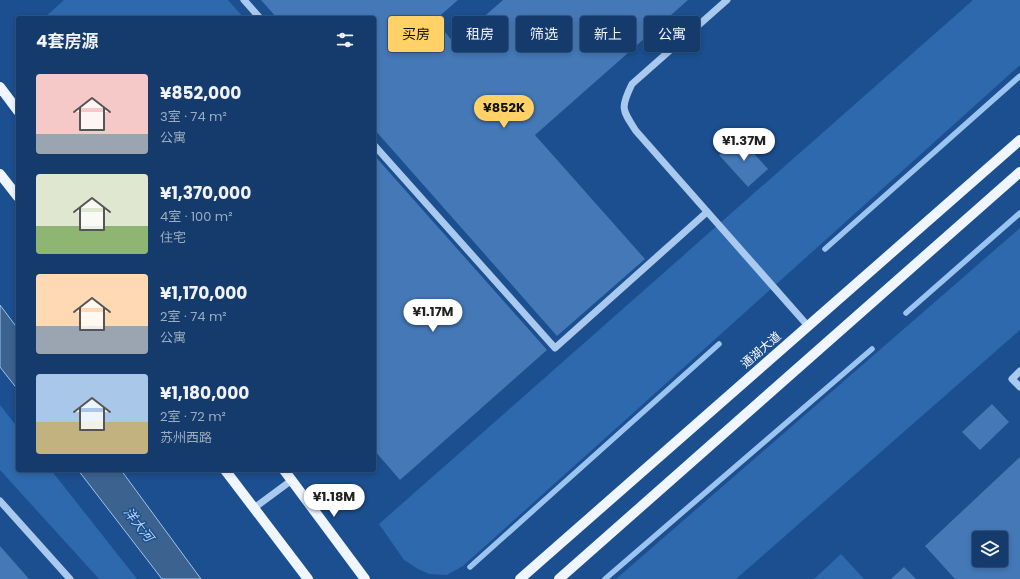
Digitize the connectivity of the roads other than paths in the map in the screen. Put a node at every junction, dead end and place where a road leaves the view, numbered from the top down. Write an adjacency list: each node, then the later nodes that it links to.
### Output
1 (244, 0): 3 (street)
2 (727, 0): 11 (street)
3 (258, 16)
4 (0, 87): 5 (main road)
5 (16, 108)
6 (1020, 140): 12 (main road, 通湖大道)
7 (376, 147): 11 (street)
8 (1020, 172): 26 (main road)
9 (0, 174): 10 (main road)
10 (16, 195)
11 (707, 212): 12 (street)
12 (808, 326): 25 (main road, 通湖大道)
13 (1020, 371): 14 (street)
14 (1020, 387)
15 (227, 472): 19 (main road)
16 (286, 472): 17 (main road)
17 (292, 480): 19 (street); 21 (main road)
18 (0, 502): 22 (street)
19 (254, 508): 20 (main road)
20 (292, 558): 23 (street); 24 (main road)
21 (366, 578)
22 (70, 579)
23 (302, 579)
24 (308, 579)
25 (520, 579)
26 (559, 579)

